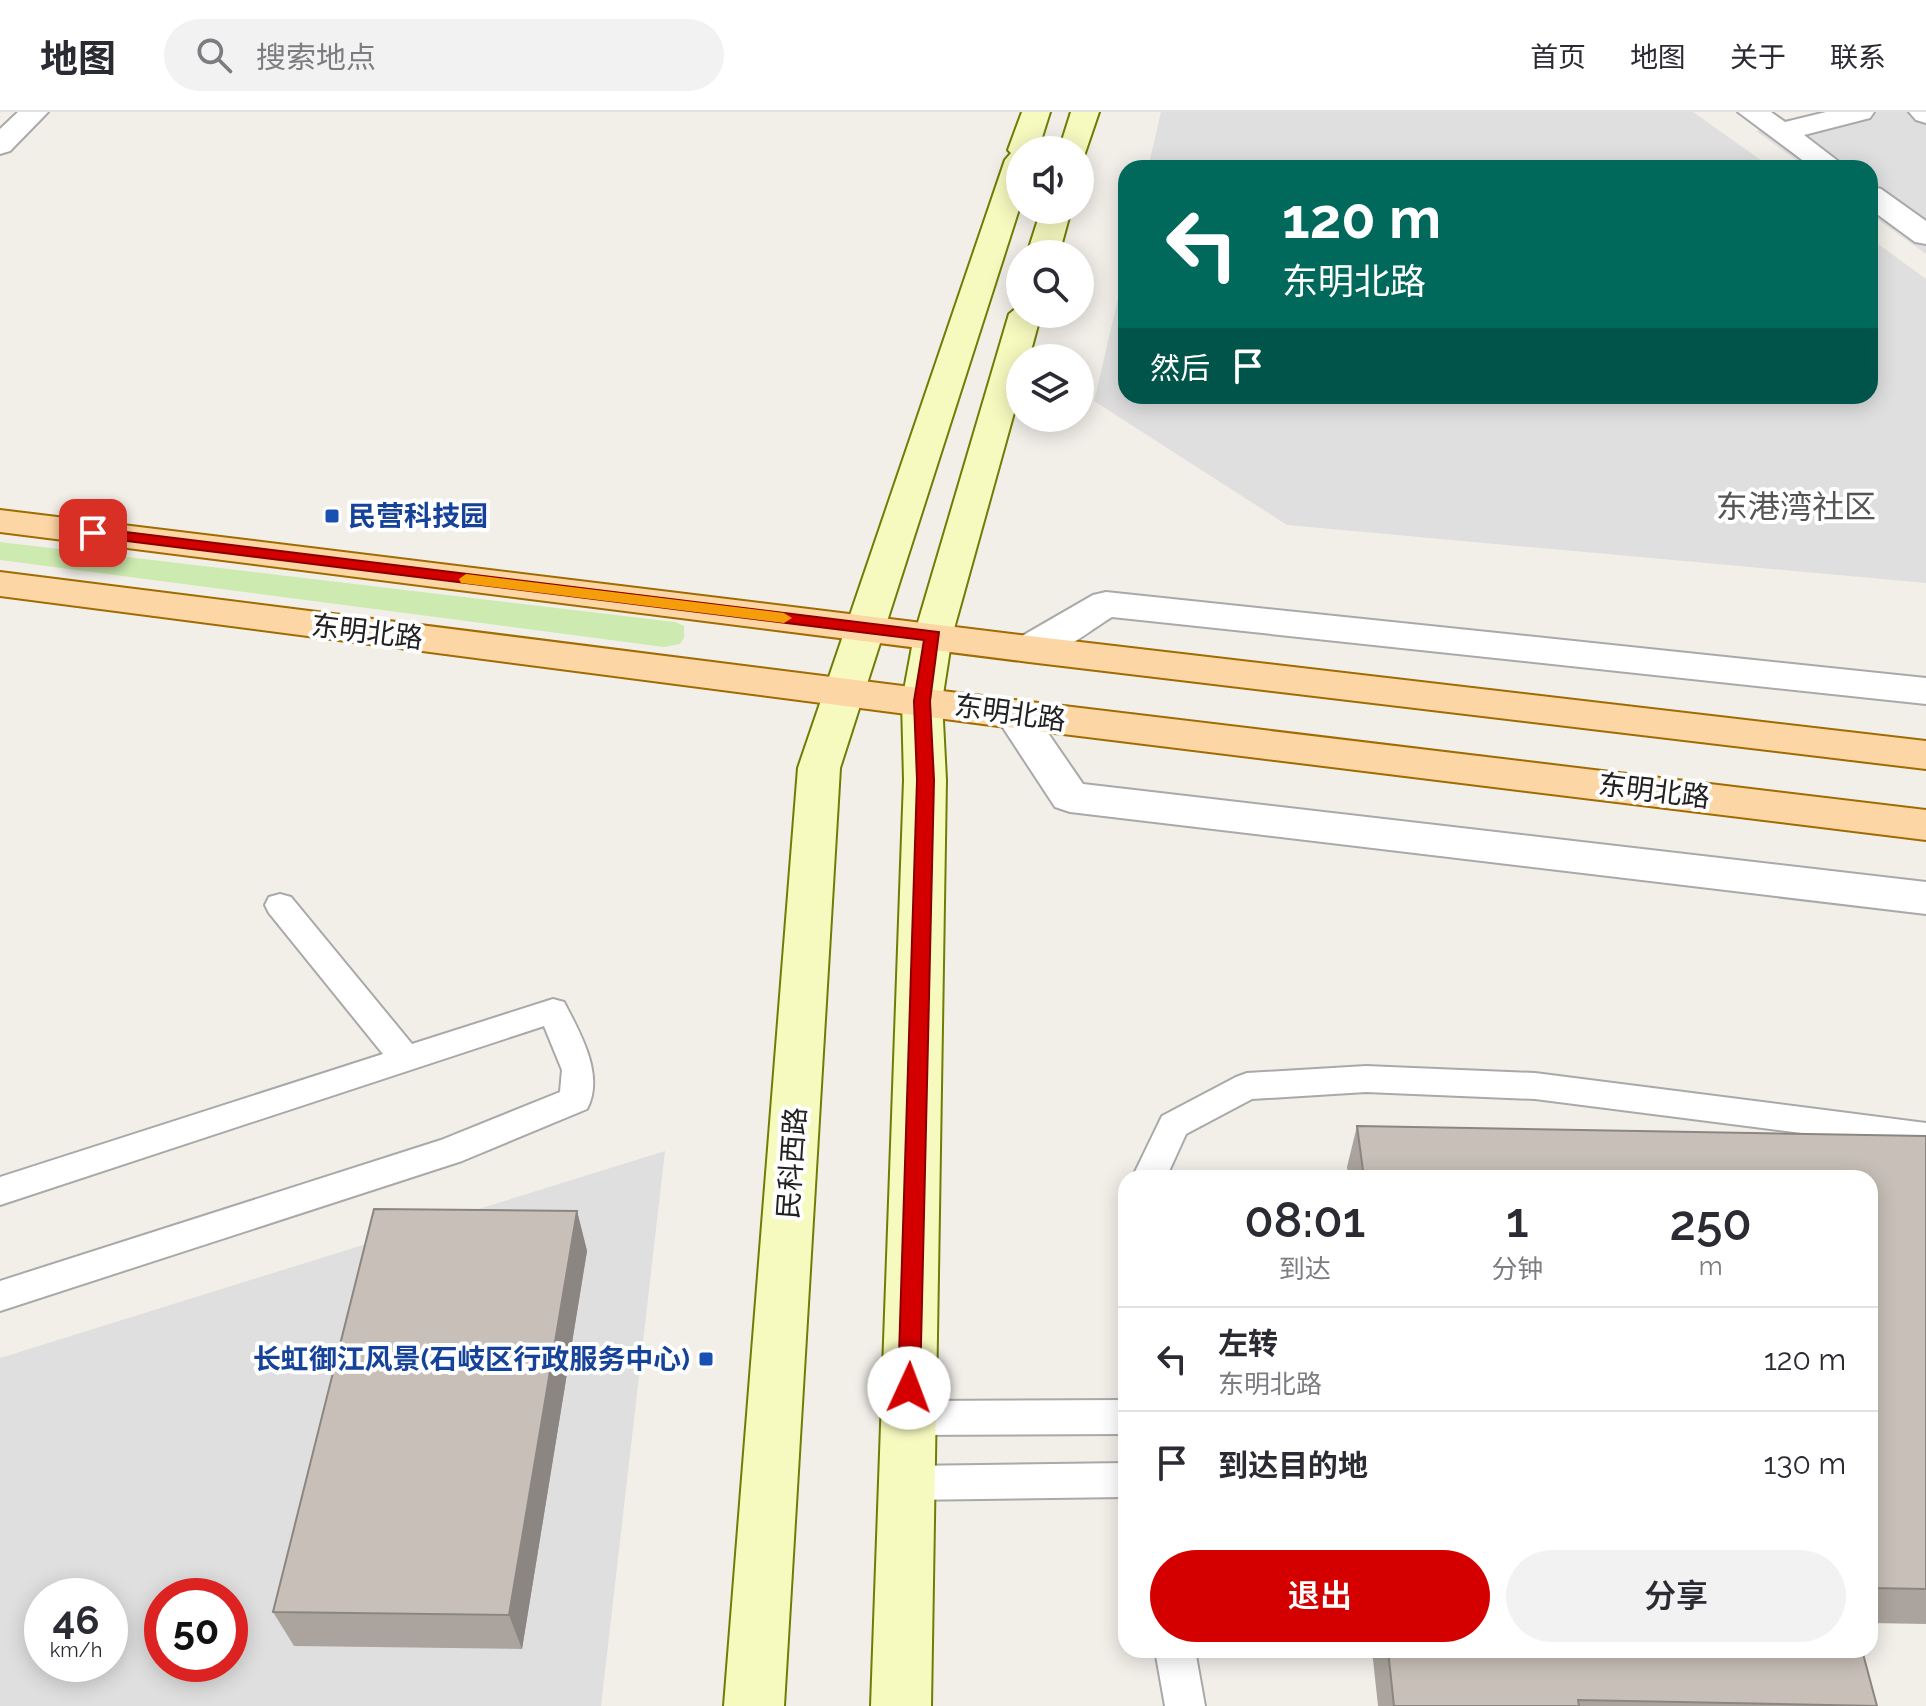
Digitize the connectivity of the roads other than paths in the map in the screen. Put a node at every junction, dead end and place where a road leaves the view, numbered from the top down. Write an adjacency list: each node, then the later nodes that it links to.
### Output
1 (34, 112): 9 (street)
2 (1036, 112): 7 (main road)
3 (1085, 112): 8 (main road)
4 (1752, 112): 6 (street)
5 (1860, 112): 6 (street)
6 (1781, 132): 10 (street)
7 (1028, 136)
8 (1078, 136)
9 (0, 145)
10 (1821, 160)
11 (1878, 201): 13 (street)
12 (1006, 202): 17 (main road, 民科西路)
13 (1926, 235)
14 (1021, 328): 18 (main road)
15 (0, 521): 17 (main road)
16 (0, 584): 20 (main road, 东明北路)
17 (865, 628): 18 (main road); 20 (main road, 民科西路)
18 (933, 636): 19 (main road); 22 (main road)
19 (1029, 649): 21 (street); 24 (main road)
20 (842, 691): 22 (main road, 东明北路); 38 (main road, 民科西路)
21 (1926, 691)
22 (922, 701): 23 (main road, 东明北路); 34 (main road)
23 (1014, 714): 25 (main road, 东明北路); 26 (street)
24 (1926, 755)
25 (1926, 825)
26 (1926, 898)
27 (280, 905): 28 (lane)
28 (405, 1058): 31 (lane); 32 (lane)
29 (1926, 1136): 30 (lane)
30 (1153, 1170)
31 (0, 1191)
32 (0, 1296)
33 (1118, 1417): 34 (lane)
34 (908, 1418): 36 (main road)
35 (1118, 1480): 36 (lane)
36 (907, 1483): 39 (main road)
37 (1176, 1658): 40 (lane)
38 (754, 1706)
39 (901, 1706)
40 (1185, 1706)

